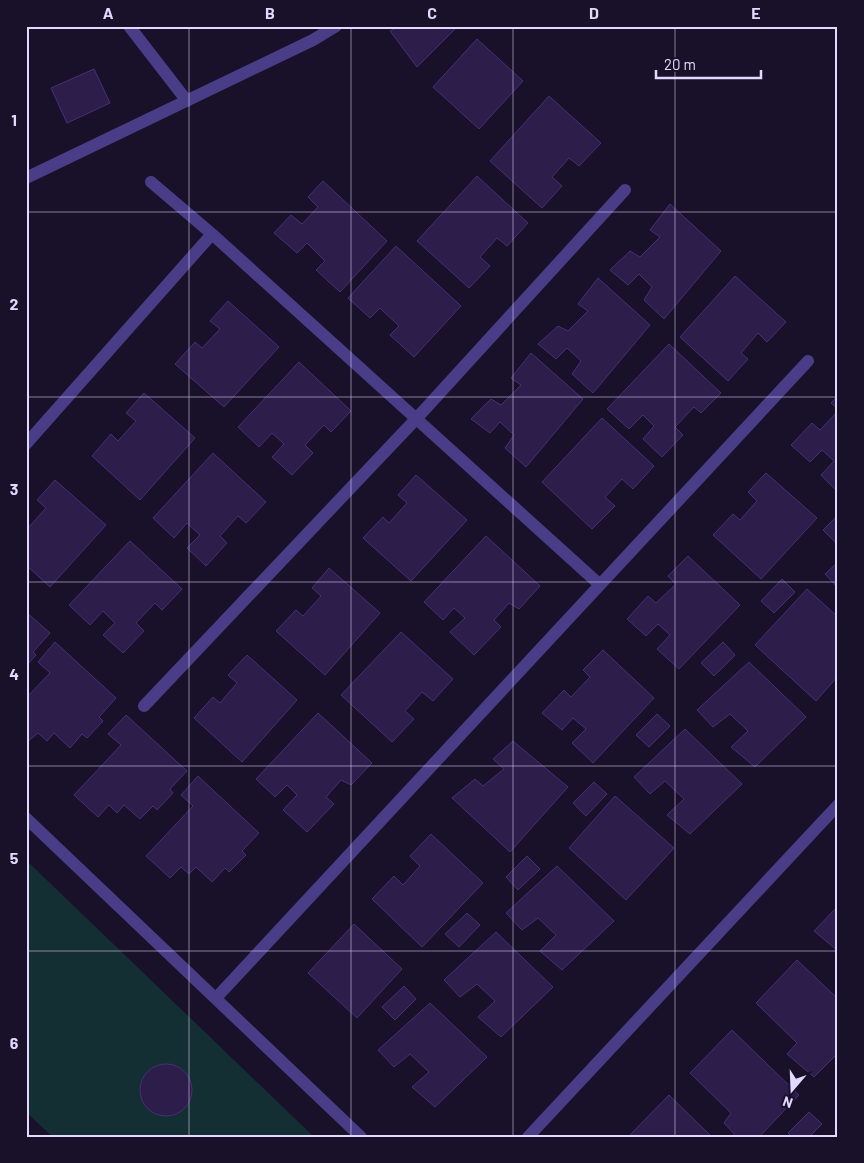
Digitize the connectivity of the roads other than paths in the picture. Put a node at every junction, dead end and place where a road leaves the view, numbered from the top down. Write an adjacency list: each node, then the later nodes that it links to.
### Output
1 (129, 26): 3 (street)
2 (336, 26): 3 (street)
3 (187, 101): 4 (street)
4 (26, 178)
5 (151, 182): 7 (street)
6 (625, 190): 9 (street)
7 (212, 234): 9 (street); 10 (street)
8 (808, 360): 11 (street)
9 (416, 419): 11 (street); 12 (street)
10 (26, 444)
11 (599, 584): 15 (street)
12 (144, 706)
13 (838, 805): 17 (street)
14 (26, 818): 15 (street)
15 (216, 998): 16 (street)
16 (361, 1137)
17 (528, 1137)

